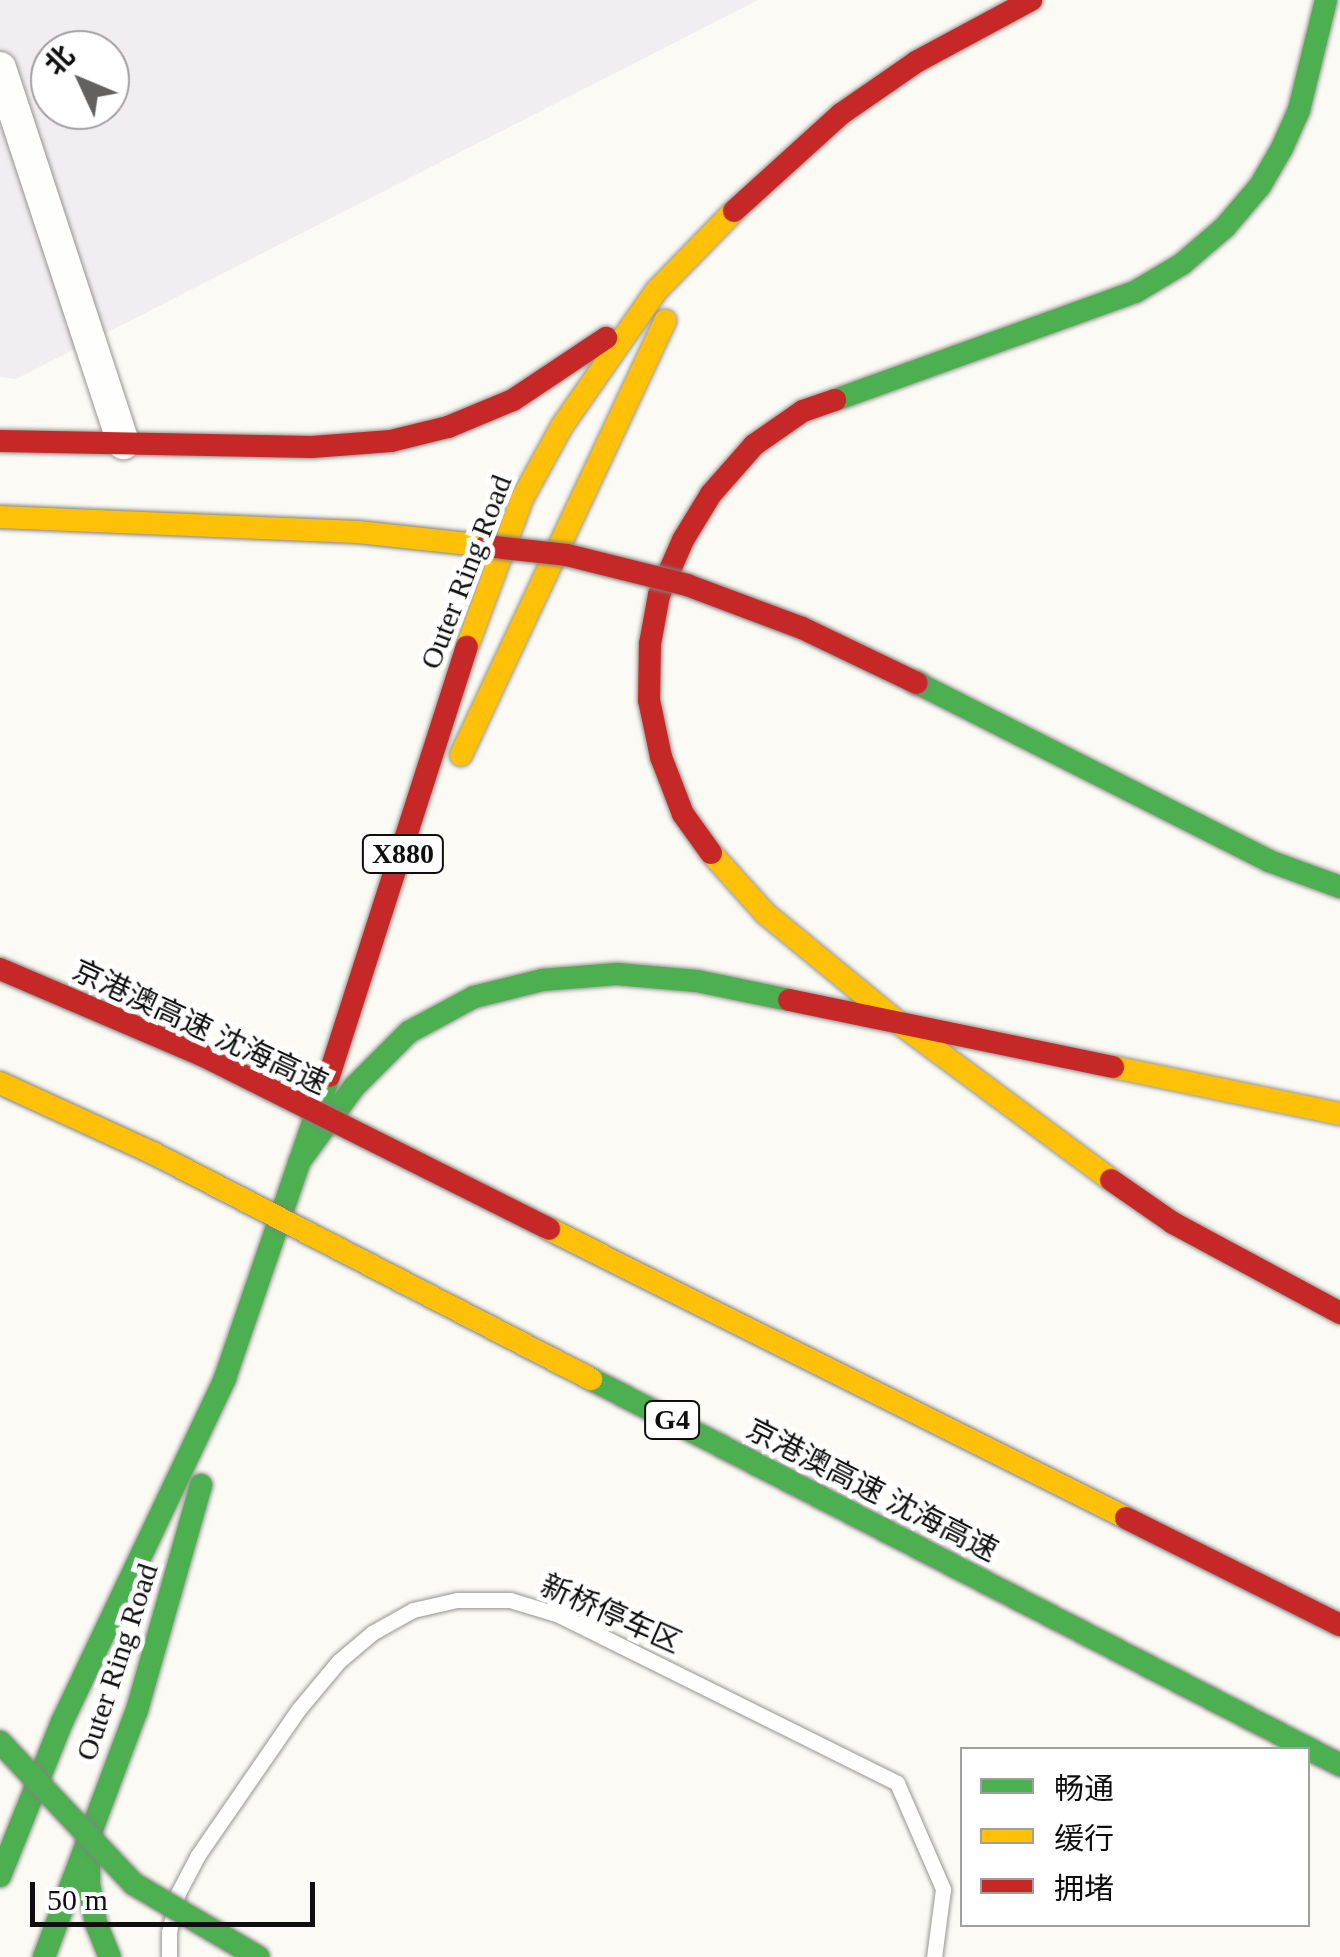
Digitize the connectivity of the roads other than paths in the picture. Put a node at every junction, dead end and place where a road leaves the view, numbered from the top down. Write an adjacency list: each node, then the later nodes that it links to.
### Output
1 (1031, 0): 4 (main road, Outer Ring Road / X880)
2 (1326, 0): 12 (main road)
3 (0, 68): 7 (street)
4 (773, 171): 5 (main road, Outer Ring Road / X880); 10 (main road, Outer Ring Road)
5 (658, 290): 7 (main road); 10 (main road, Outer Ring Road / X880)
6 (0, 441): 7 (main road)
7 (123, 443)
8 (0, 516): 9 (main road, bridge)
9 (1340, 887)
10 (374, 947): 15 (main road, Outer Ring Road / X880)
11 (0, 969): 18 (main road, 京港澳高速 沈海高速, bridge)
12 (895, 1020): 14 (main road); 15 (main road); 16 (main road)
13 (0, 1083): 20 (main road, 京港澳高速 沈海高速 / G4, bridge)
14 (1340, 1114)
15 (299, 1162): 17 (main road, Outer Ring Road / X880)
16 (1340, 1313)
17 (225, 1378): 23 (main road, Outer Ring Road); 24 (main road, Outer Ring Road / X880)
18 (1340, 1625)
19 (0, 1742): 28 (main road, bridge)
20 (1305, 1747)
21 (1310, 1750): 22 (main road, 京港澳高速 沈海高速 / G4, bridge)
22 (1340, 1765)
23 (89, 1837): 25 (main road, Outer Ring Road); 26 (main road)
24 (0, 1876)
25 (44, 1957)
26 (110, 1957)
27 (169, 1957): 29 (lane, 新桥停车区)
28 (258, 1957)
29 (934, 1957)

